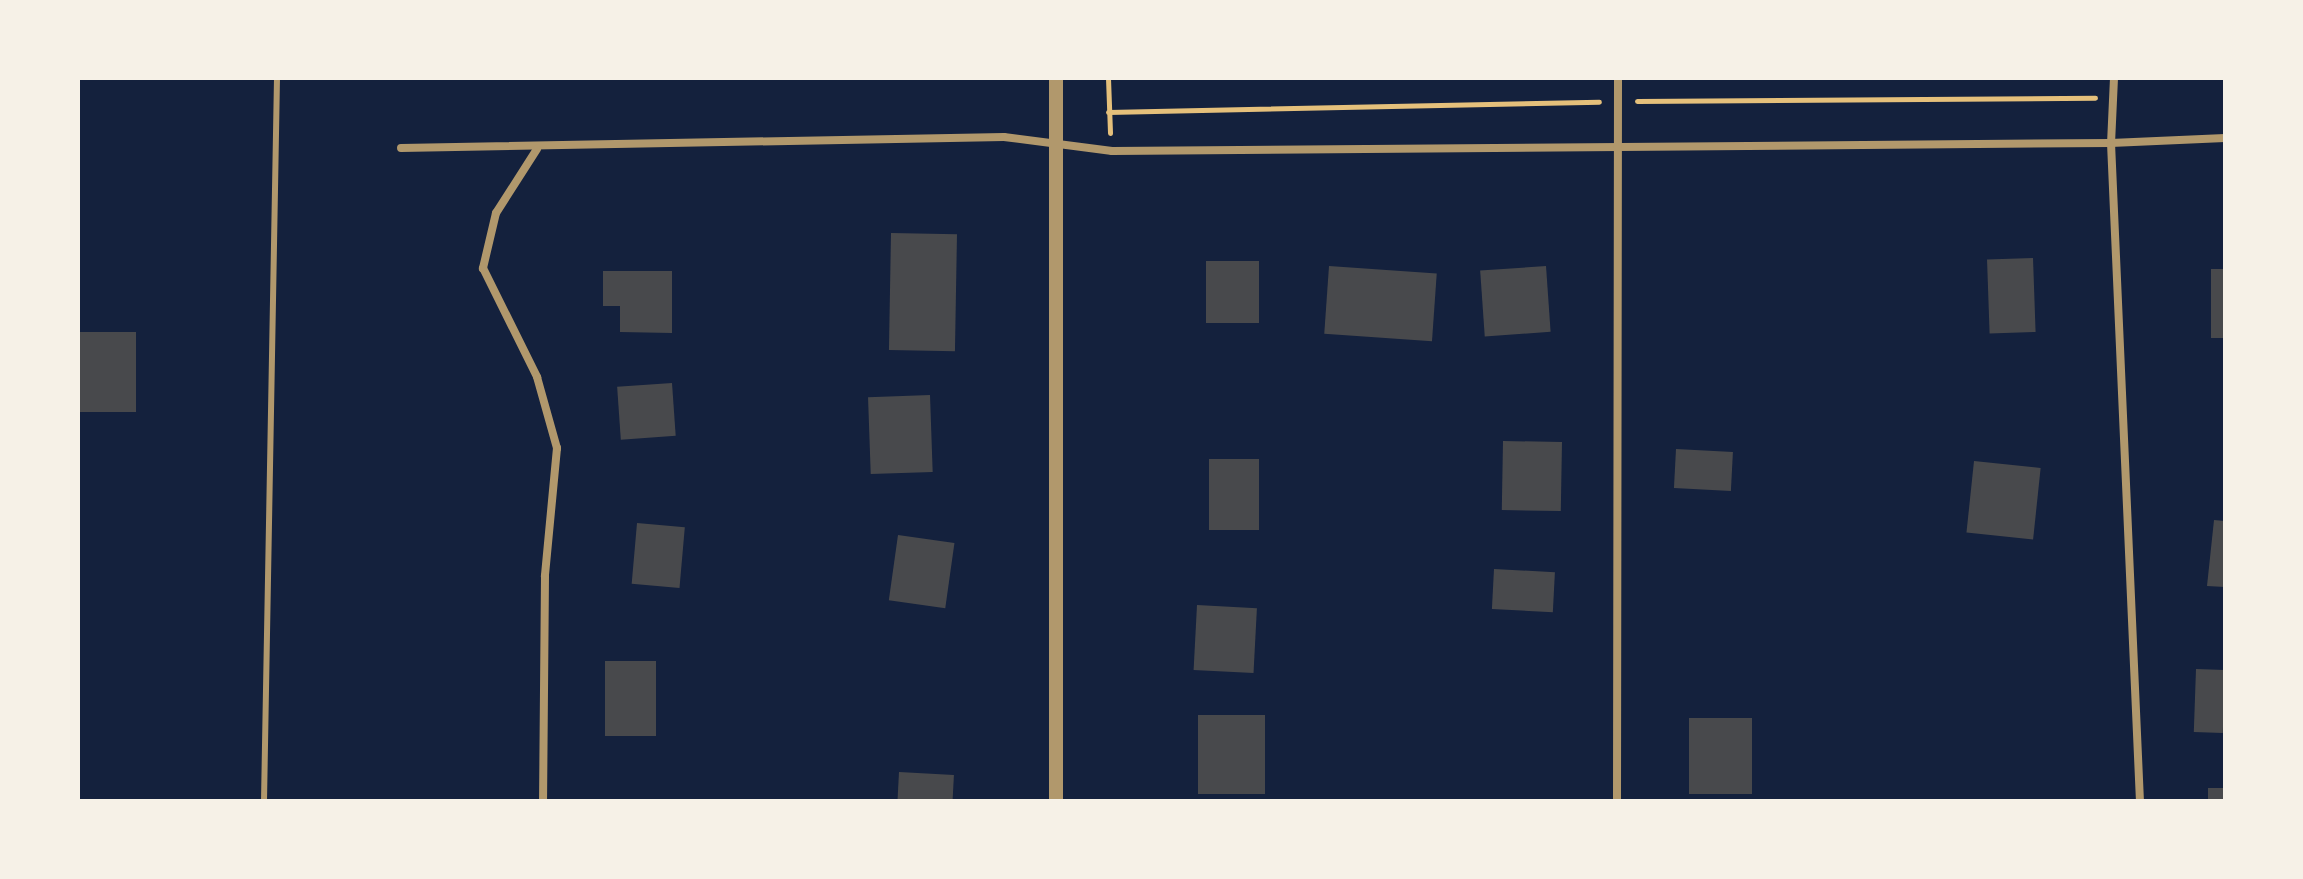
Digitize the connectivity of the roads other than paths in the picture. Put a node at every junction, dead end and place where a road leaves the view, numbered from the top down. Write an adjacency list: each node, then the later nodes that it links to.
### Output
1 (277, 78): 11 (lane)
2 (1056, 78): 6 (street)
3 (1618, 78): 9 (street)
4 (2114, 78): 7 (street)
5 (2225, 138): 7 (street)
6 (1054, 140): 9 (street); 10 (street); 13 (street)
7 (2111, 143): 9 (street); 15 (street)
8 (401, 148): 10 (street)
9 (1619, 148): 14 (street)
10 (537, 149): 12 (street)
11 (264, 801)
12 (543, 801)
13 (1056, 801)
14 (1617, 801)
15 (2140, 801)

